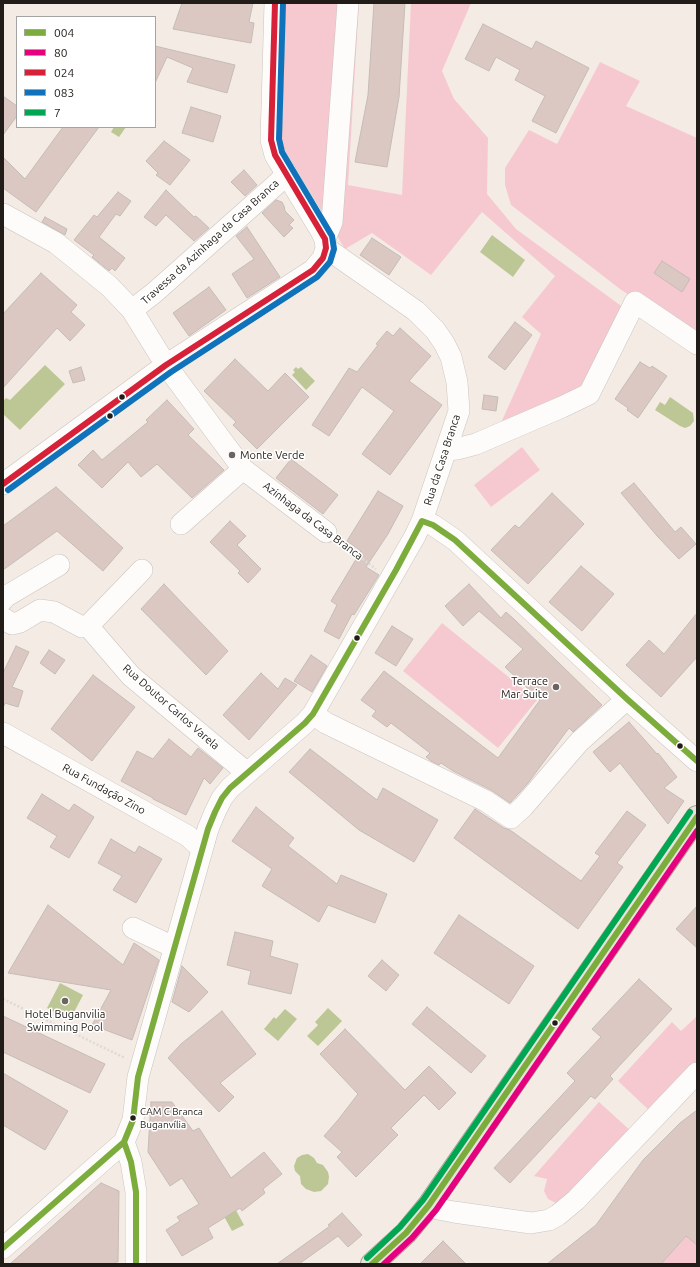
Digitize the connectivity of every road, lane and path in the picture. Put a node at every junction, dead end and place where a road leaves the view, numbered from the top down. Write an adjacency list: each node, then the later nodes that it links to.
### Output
1 (275, 3): 3 (street, Rua da Casa Branca)
2 (348, 3): 5 (street)
3 (286, 172): 5 (street, Rua da Casa Branca); 6 (street, Travessa da Azinhaga da Casa Branca)
4 (3, 214): 6 (street, Azinhaga da Casa Branca)
5 (325, 243): 8 (street); 9 (street, Rua da Casa Branca)
6 (132, 310): 8 (street, Azinhaga da Casa Branca)
7 (697, 344): 9 (street)
8 (166, 365): 10 (street, Azinhaga da Casa Branca); 11 (street)
9 (446, 450): 12 (street, Rua da Casa Branca)
10 (243, 468): 13 (street); 14 (street, Azinhaga da Casa Branca)
11 (3, 484)
12 (422, 521): 21 (street); 22 (street, Rua da Casa Branca)
13 (181, 524)
14 (326, 532): 16 (path, Azinhaga da Casa Branca)
15 (59, 565): 18 (street)
16 (377, 569)
17 (142, 570): 20 (street)
18 (3, 600)
19 (3, 618): 20 (street)
20 (88, 626): 25 (street, Rua Doutor Carlos Varela)
21 (627, 700): 22 (street); 24 (street)
22 (312, 714): 25 (street, Rua da Casa Branca)
23 (3, 733): 28 (street, Rua Fundação Zino)
24 (697, 761)
25 (246, 772): 28 (street, Rua da Casa Branca)
26 (697, 817): 27 (main road)
27 (691, 839): 35 (main road)
28 (202, 849): 30 (street, Rua da Casa Branca)
29 (133, 928): 30 (street)
30 (175, 945): 34 (street, Rua da Casa Branca)
31 (3, 1000): 32 (path)
32 (132, 1062)
33 (697, 1073): 35 (street)
34 (124, 1142): 36 (street); 37 (street)
35 (429, 1205): 38 (main road)
36 (3, 1248)
37 (136, 1264)
38 (372, 1264)

